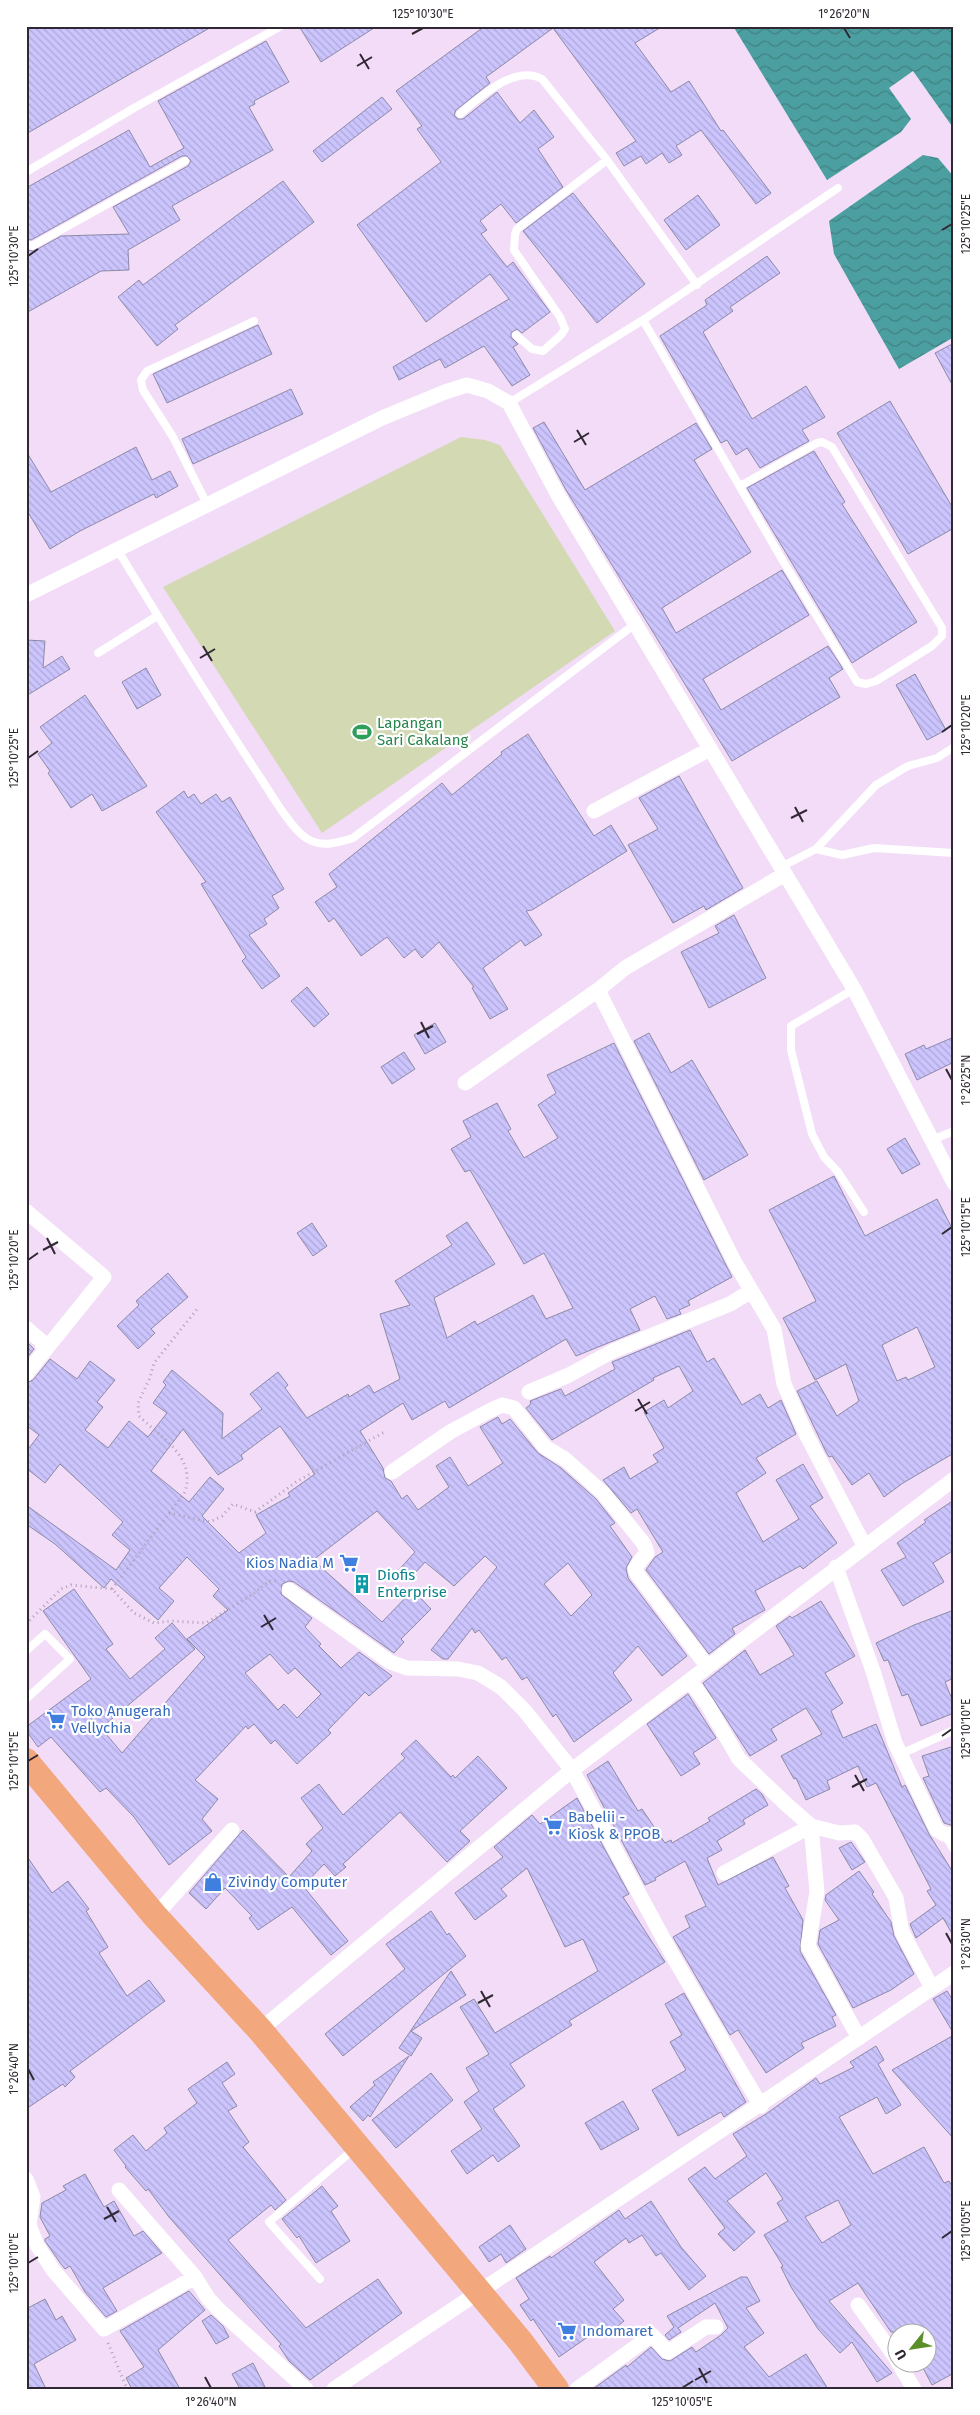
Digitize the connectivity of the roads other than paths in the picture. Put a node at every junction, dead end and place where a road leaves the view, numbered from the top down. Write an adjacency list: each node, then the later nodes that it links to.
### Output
1 (281, 26): 5 (lane)
2 (460, 114): 3 (lane)
3 (608, 160): 8 (lane); 11 (lane)
4 (185, 161): 7 (lane)
5 (26, 172)
6 (838, 188): 8 (lane)
7 (26, 244)
8 (697, 285): 9 (lane)
9 (643, 320): 12 (lane); 13 (lane)
10 (254, 321): 14 (lane)
11 (516, 335)
12 (508, 402): 14 (street); 18 (street)
13 (740, 486): 13 (lane)
14 (207, 504): 15 (street)
15 (117, 549): 16 (street); 17 (lane)
16 (26, 595)
17 (157, 616): 18 (lane); 19 (lane)
18 (635, 624): 21 (street)
19 (98, 653)
20 (954, 747): 23 (lane)
21 (710, 749): 22 (street); 25 (street)
22 (594, 810)
23 (816, 849): 24 (lane); 25 (lane)
24 (954, 853)
25 (783, 871): 26 (street); 27 (street)
26 (854, 989): 30 (street); 33 (lane)
27 (598, 990): 28 (street); 34 (street)
28 (465, 1084)
29 (954, 1132): 30 (lane)
30 (932, 1140): 31 (street)
31 (954, 1183)
32 (26, 1211): 36 (street)
33 (864, 1212)
34 (751, 1291): 38 (street); 41 (street)
35 (26, 1328): 36 (street)
36 (44, 1350): 37 (street)
37 (26, 1374)
38 (529, 1392)
39 (392, 1472): 45 (street)
40 (954, 1479): 41 (street)
41 (865, 1547): 42 (street)
42 (836, 1567): 45 (street); 49 (street)
43 (289, 1590): 51 (street)
44 (26, 1651): 47 (lane)
45 (707, 1666): 46 (street)
46 (690, 1681): 51 (street); 52 (street)
47 (26, 1699)
48 (954, 1730): 49 (lane)
49 (901, 1754): 54 (street)
50 (26, 1761): 57 (highway)
51 (572, 1770): 60 (street); 62 (street)
52 (811, 1826): 56 (street); 59 (street); 61 (street)
53 (232, 1830): 57 (street)
54 (949, 1835): 55 (lane)
55 (954, 1850)
56 (724, 1873)
57 (155, 1916): 60 (highway)
58 (954, 1973): 59 (street)
59 (932, 1988): 61 (street)
60 (260, 2030): 63 (highway)
61 (859, 2038): 62 (street)
62 (760, 2106): 68 (street)
63 (358, 2146): 67 (lane); 68 (highway)
64 (26, 2179): 66 (street)
65 (119, 2190): 66 (street)
66 (195, 2277): 73 (street)
67 (320, 2279)
68 (479, 2292): 74 (street); 75 (highway)
69 (858, 2305): 71 (street)
70 (716, 2327): 76 (street)
71 (888, 2348)
72 (904, 2372): 77 (street)
73 (306, 2389)
74 (334, 2389)
75 (556, 2389)
76 (577, 2389)
77 (914, 2389)

